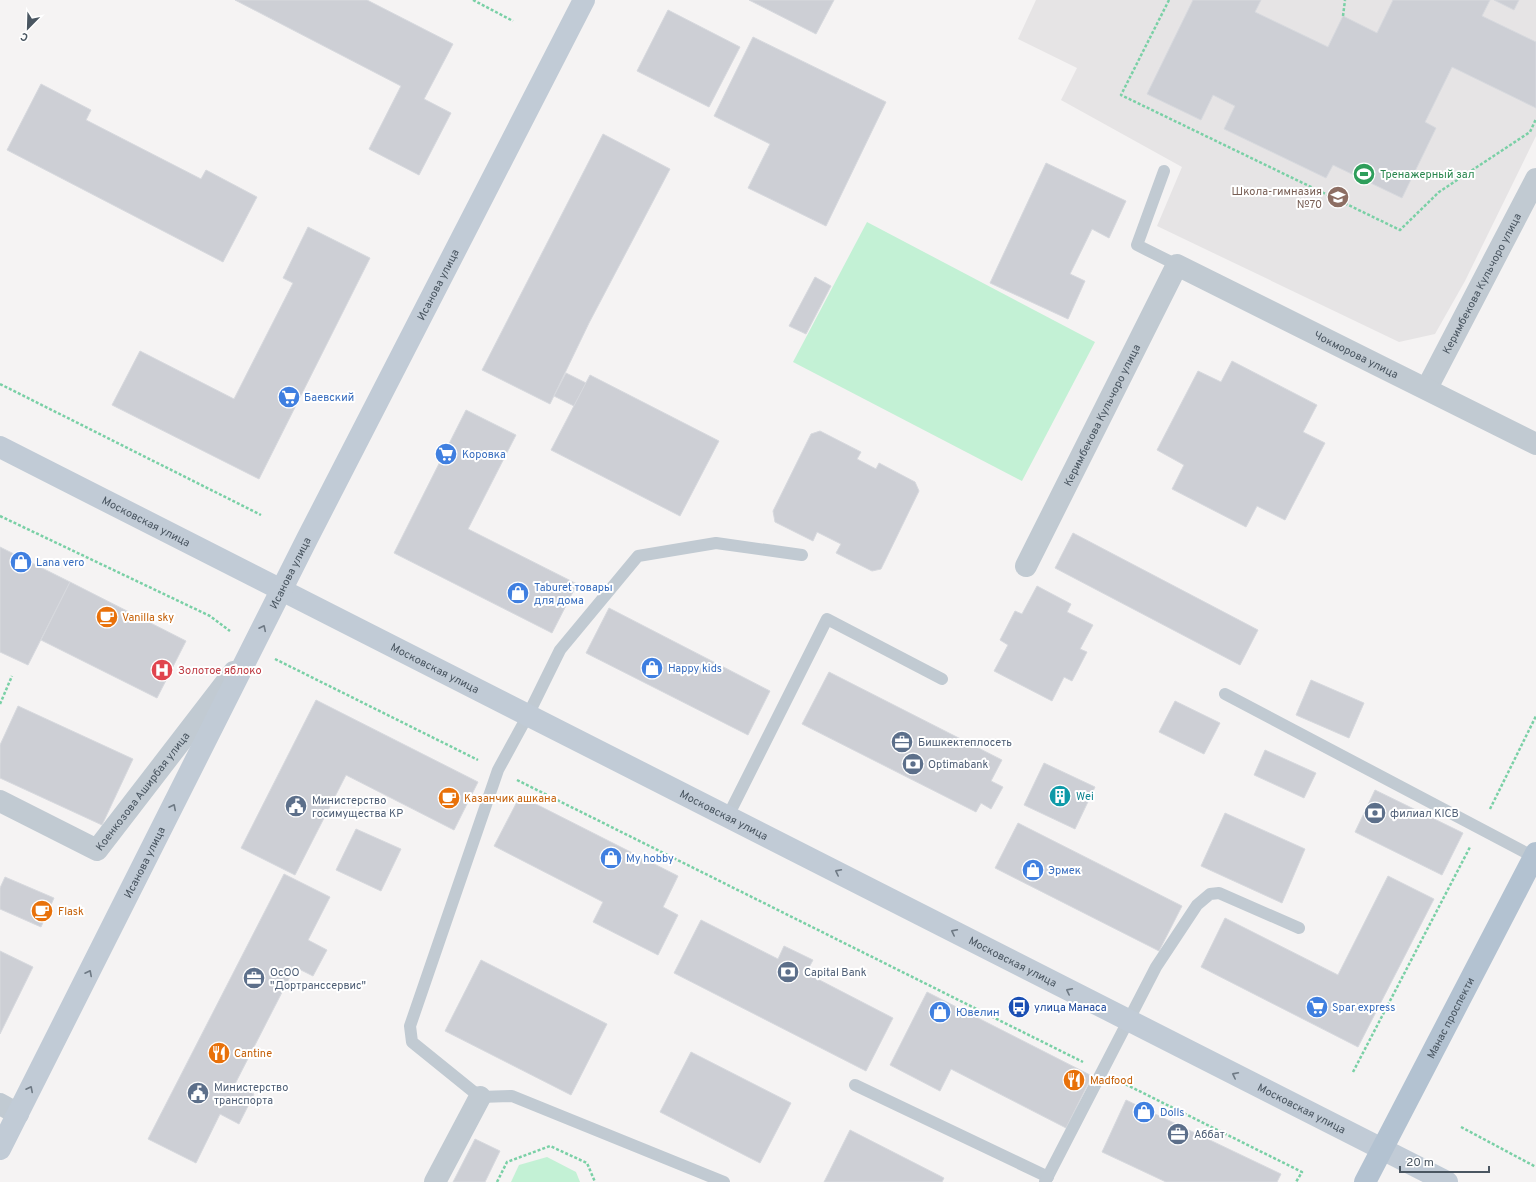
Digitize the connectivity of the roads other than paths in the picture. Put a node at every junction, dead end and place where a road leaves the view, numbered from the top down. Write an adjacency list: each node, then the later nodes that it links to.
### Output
1 (584, 0): 10 (main road, Исанова улица)
2 (1164, 171): 4 (lane)
3 (1536, 179): 5 (street, Керимбекова Кульчоро улица)
4 (1177, 265): 5 (street, Чокморова улица); 9 (street, Керимбекова Кульчоро улица)
5 (1427, 388): 6 (street, Чокморова улица)
6 (1536, 444)
7 (0, 447): 10 (main road, Московская улица)
8 (802, 556): 14 (lane)
9 (1026, 566)
10 (281, 591): 11 (main road, Исанова улица, one-way to 10); 14 (main road, Московская улица)
11 (253, 647): 15 (street, Коенкозова Аширбая улица); 22 (main road, Исанова улица, one-way to 11)
12 (942, 679): 16 (lane)
13 (1225, 694): 17 (lane)
14 (528, 715): 16 (main road, Московская улица); 21 (lane)
15 (0, 801)
16 (728, 816): 19 (main road, Московская улица, one-way to 16)
17 (1535, 855): 24 (main road, Манас проспекти)
18 (1299, 928): 19 (lane)
19 (1129, 1021): 24 (main road, Московская улица, one-way to 19); 25 (lane)
20 (855, 1085): 25 (lane)
21 (480, 1097): 26 (street); 27 (lane)
22 (9, 1109): 23 (main road, Исанова улица)
23 (0, 1149)
24 (1382, 1150): 28 (main road, Манас проспекти); 29 (main road, Московская улица)
25 (1047, 1179)
26 (435, 1182)
27 (724, 1182)
28 (1365, 1182)
29 (1448, 1182)

